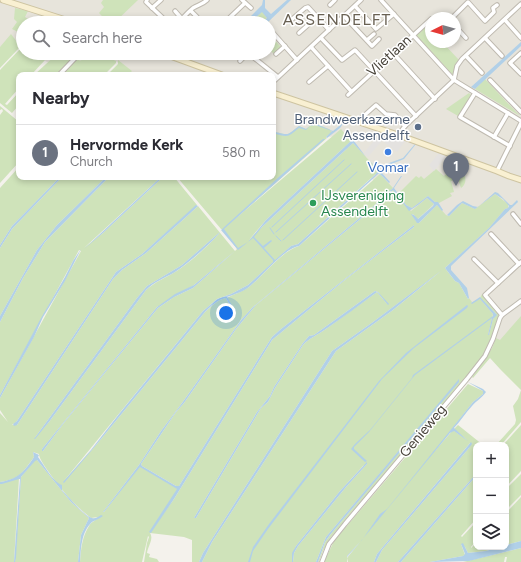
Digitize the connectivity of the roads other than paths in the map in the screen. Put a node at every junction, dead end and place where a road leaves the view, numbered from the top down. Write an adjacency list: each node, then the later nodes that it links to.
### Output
1 (3, 0): 21 (street)
2 (147, 0): 15 (street)
3 (161, 0): 15 (street)
4 (207, 0): 17 (street)
5 (335, 0): 12 (street)
6 (354, 0): 13 (street)
7 (361, 0): 13 (street)
8 (381, 0): 20 (street)
9 (468, 1): 14 (street); 19 (street)
10 (244, 2): 16 (street); 26 (street)
11 (521, 4): 29 (street)
12 (330, 5)
13 (356, 5): 20 (street); 27 (street)
14 (497, 5)
15 (152, 8): 22 (street)
16 (250, 8)
17 (191, 10): 24 (street); 25 (street)
18 (175, 11): 23 (street)
19 (458, 12)
20 (394, 14): 36 (street)
21 (53, 16)
22 (159, 16)
23 (179, 16)
24 (185, 16)
25 (197, 16)
26 (231, 16)
27 (344, 16): 32 (street); 42 (street)
28 (317, 17): 30 (street); 32 (street); 33 (street)
29 (505, 20): 40 (street); 41 (street)
30 (290, 21)
31 (425, 24): 36 (street, Vlietlaan)
32 (329, 30): 38 (street)
33 (299, 33)
34 (461, 33): 39 (street)
35 (374, 34): 42 (street)
36 (413, 35): 46 (street, Vlietlaan); 63 (street)
37 (276, 36): 44 (street)
38 (321, 38): 45 (street); 56 (street)
39 (466, 38)
40 (486, 38): 49 (street); 50 (street)
41 (521, 38)
42 (367, 40): 43 (street)
43 (379, 40)
44 (285, 46): 48 (street); 54 (street)
45 (311, 47): 54 (street); 55 (street)
46 (393, 53): 56 (street, Vlietlaan); 68 (street)
47 (521, 53): 61 (street)
48 (276, 54)
49 (466, 56): 60 (street); 63 (street)
50 (502, 56)
51 (73, 60): 57 (street)
52 (181, 60): 58 (street)
53 (257, 60): 59 (street)
54 (297, 60): 62 (street)
55 (328, 66): 56 (street, Vlietlaan); 65 (street)
56 (374, 70): 71 (street)
57 (62, 72)
58 (214, 72)
59 (272, 72)
60 (482, 73)
61 (521, 74)
62 (278, 77)
63 (454, 80): 66 (street); 68 (street)
64 (490, 80): 69 (street)
65 (309, 82)
66 (475, 93): 70 (street); 76 (street)
67 (276, 94): 72 (street)
68 (435, 99): 71 (street)
69 (521, 112)
70 (508, 113): 73 (street); 76 (street)
71 (416, 116): 74 (street)
72 (358, 122): 74 (street); 75 (street)
73 (521, 122): 77 (street)
74 (406, 126): 75 (street)
75 (400, 136): 78 (street)
76 (494, 137): 77 (street)
77 (510, 146): 78 (street)
78 (497, 171): 79 (street)
79 (521, 179)
80 (513, 214): 81 (street)
81 (521, 224)
82 (490, 234): 84 (street)
83 (474, 259): 85 (street)
84 (520, 263): 85 (street)
85 (498, 283): 87 (street)
86 (521, 301): 87 (street)
87 (502, 315): 88 (street, Genieweg)
88 (322, 562)

